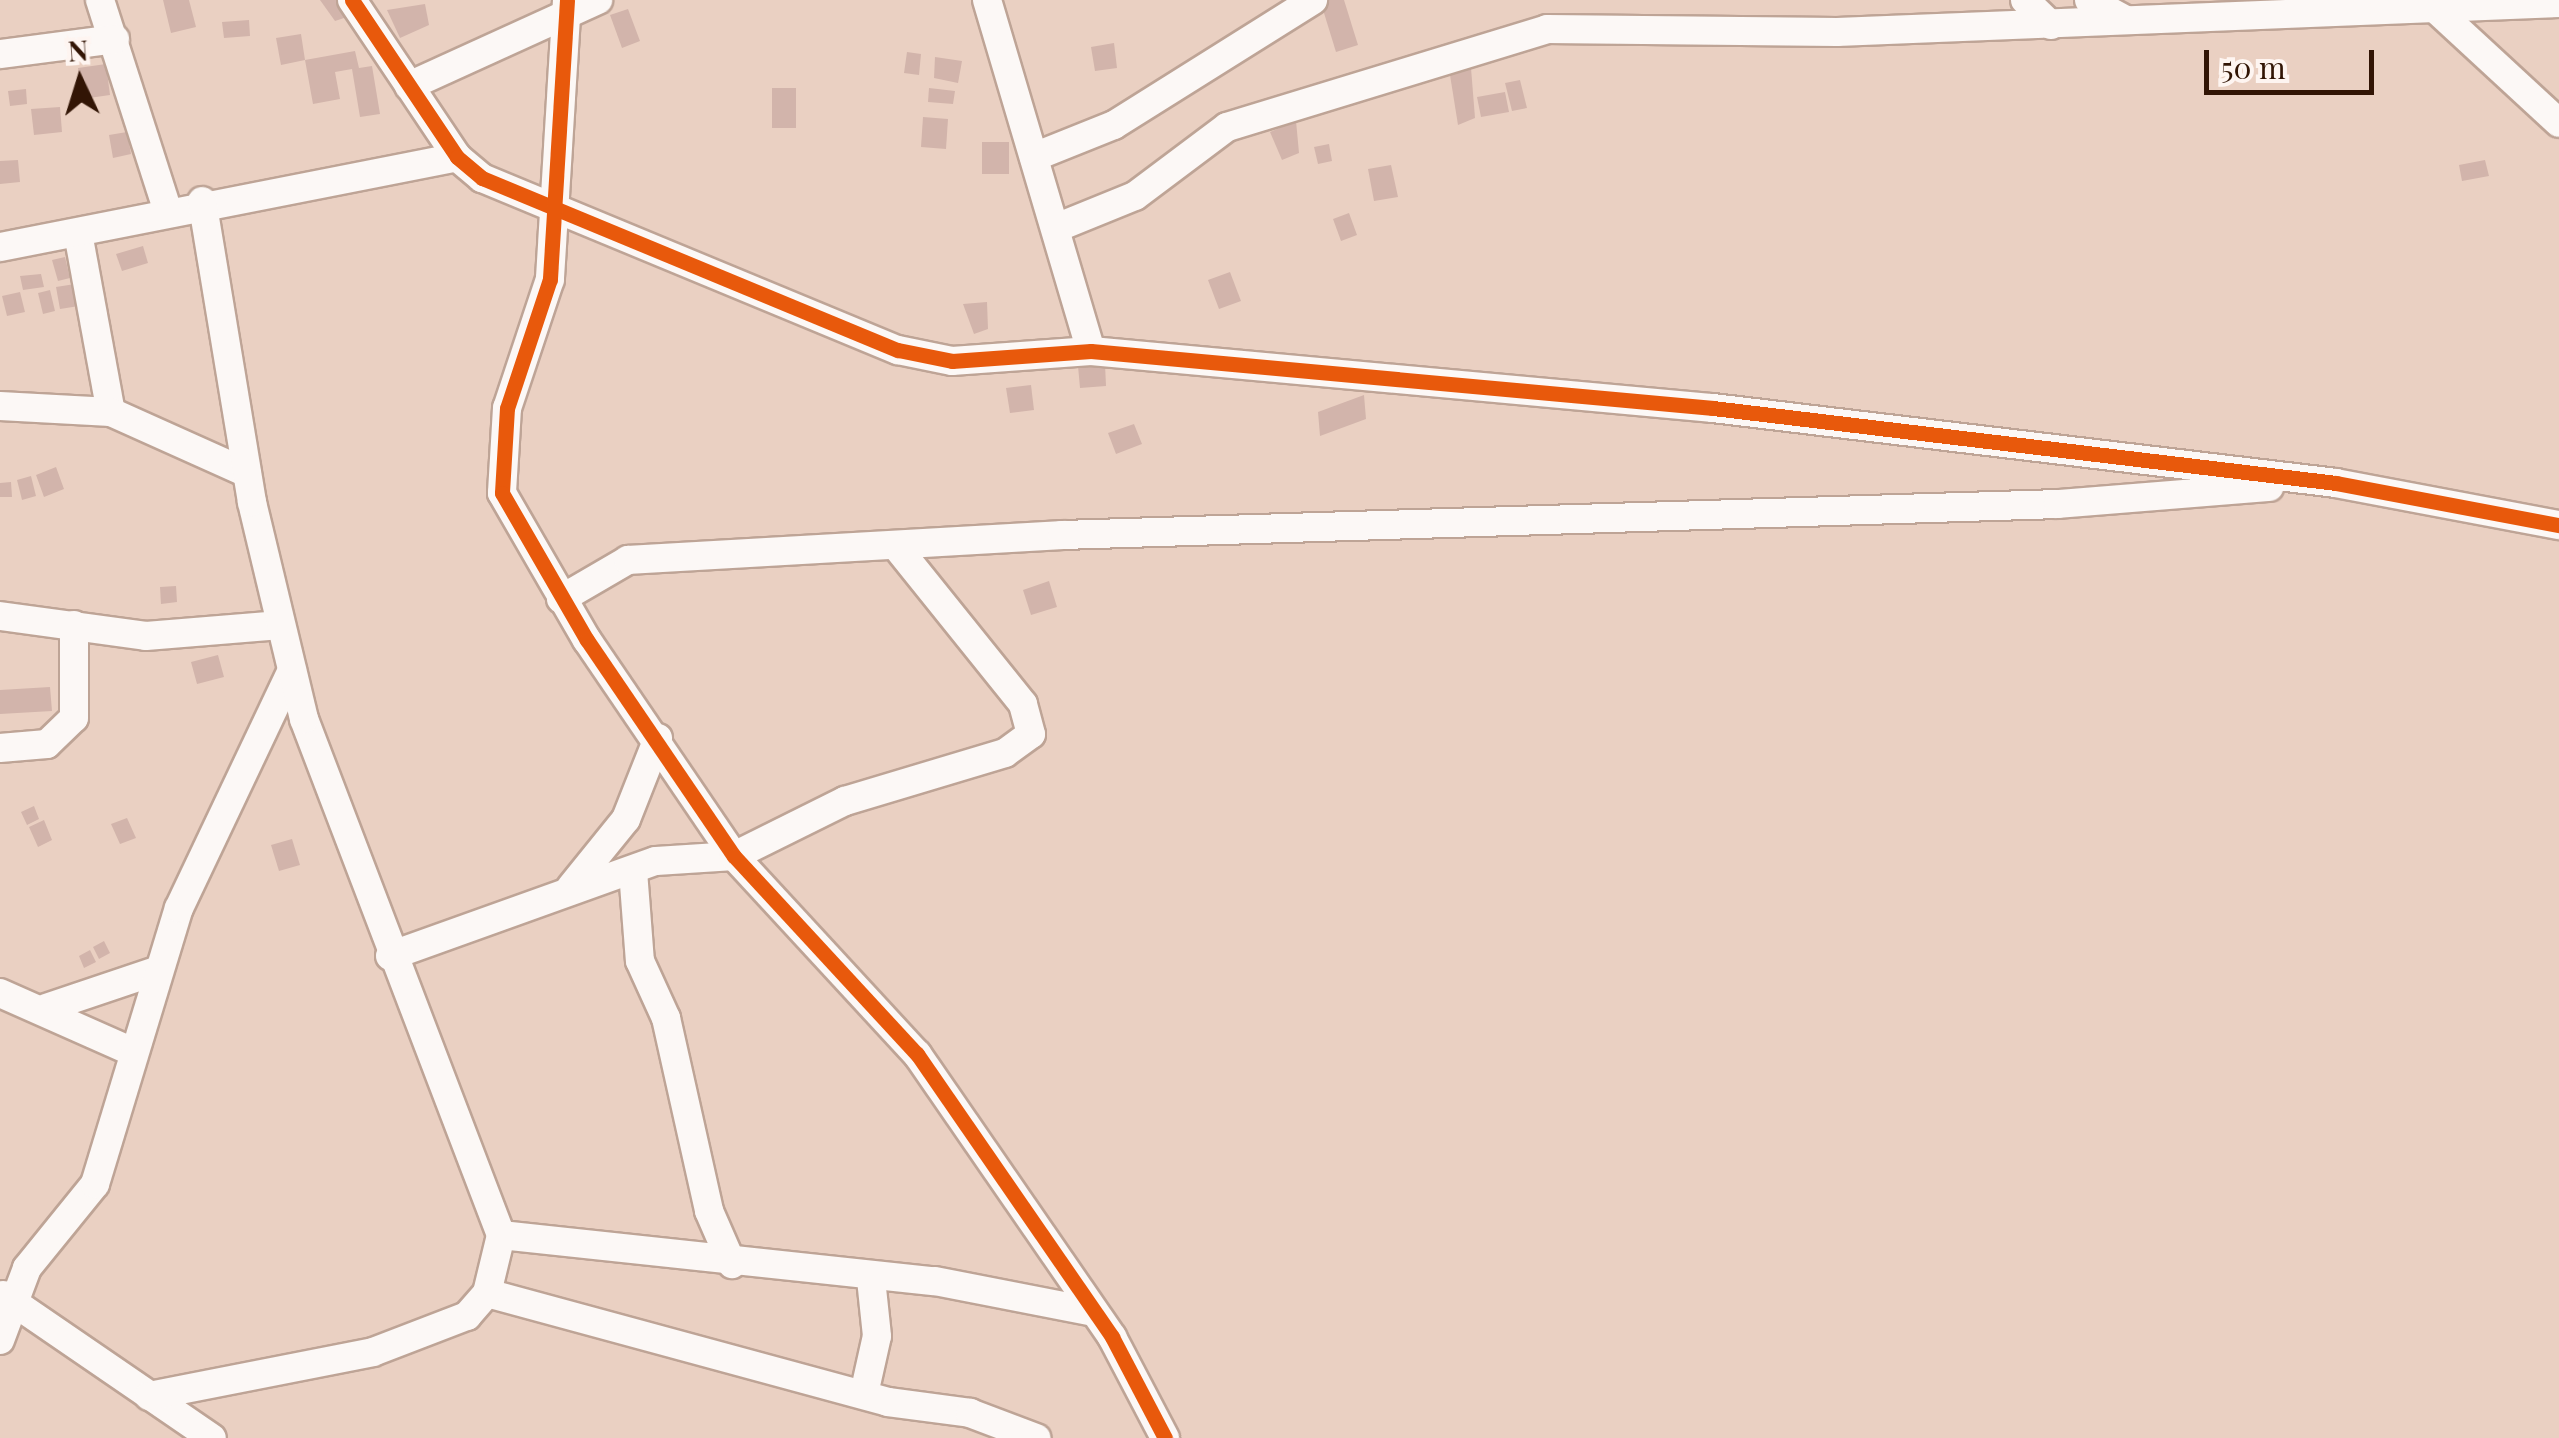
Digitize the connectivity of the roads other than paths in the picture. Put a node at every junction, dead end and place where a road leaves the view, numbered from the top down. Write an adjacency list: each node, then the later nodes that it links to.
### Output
1 (100, 0): 13 (street)
2 (352, 0): 15 (street)
3 (598, 0): 10 (street)
4 (986, 0): 17 (street)
5 (1313, 0): 17 (street)
6 (2025, 0): 12 (street)
7 (2089, 0): 11 (street)
8 (2430, 3): 9 (street); 11 (street); 16 (street)
9 (2559, 3)
10 (567, 4): 15 (street); 21 (street)
11 (2126, 20): 12 (street)
12 (2051, 25): 22 (street)
13 (115, 39): 14 (street); 20 (street)
14 (0, 54)
15 (409, 86): 18 (street)
16 (2559, 123)
17 (1034, 156): 22 (street)
18 (458, 157): 19 (street); 21 (street)
19 (202, 201): 20 (street); 28 (street)
20 (167, 209): 23 (street)
21 (558, 214): 25 (street); 32 (street)
22 (1056, 228): 25 (street)
23 (78, 232): 24 (street); 27 (street)
24 (0, 248)
25 (1091, 351): 29 (street)
26 (0, 406): 27 (street)
27 (111, 412): 28 (street)
28 (247, 473): 34 (street)
29 (2336, 483): 30 (street); 31 (street)
30 (2559, 525)
31 (896, 546): 32 (street); 39 (street)
32 (561, 598): 37 (street)
33 (0, 616): 35 (street)
34 (281, 624): 35 (street); 36 (street)
35 (74, 625): 38 (street)
36 (292, 670): 42 (street); 43 (street)
37 (658, 738): 39 (street); 41 (street)
38 (0, 748)
39 (734, 856): 40 (street); 52 (street)
40 (632, 871): 41 (street); 48 (street)
41 (570, 888): 42 (street)
42 (390, 956): 47 (street)
43 (156, 971): 45 (street); 46 (street)
44 (0, 993): 45 (street)
45 (46, 1008): 46 (street)
46 (133, 1052): 51 (street)
47 (501, 1235): 48 (street); 50 (street)
48 (732, 1264): 49 (street)
49 (870, 1280): 52 (street); 54 (street)
50 (488, 1294): 54 (street); 55 (street)
51 (8, 1298): 53 (street); 55 (street)
52 (1094, 1312): 58 (street)
53 (0, 1340)
54 (864, 1394): 57 (street)
55 (149, 1396): 56 (street)
56 (212, 1438)
57 (1036, 1438)
58 (1166, 1438)

